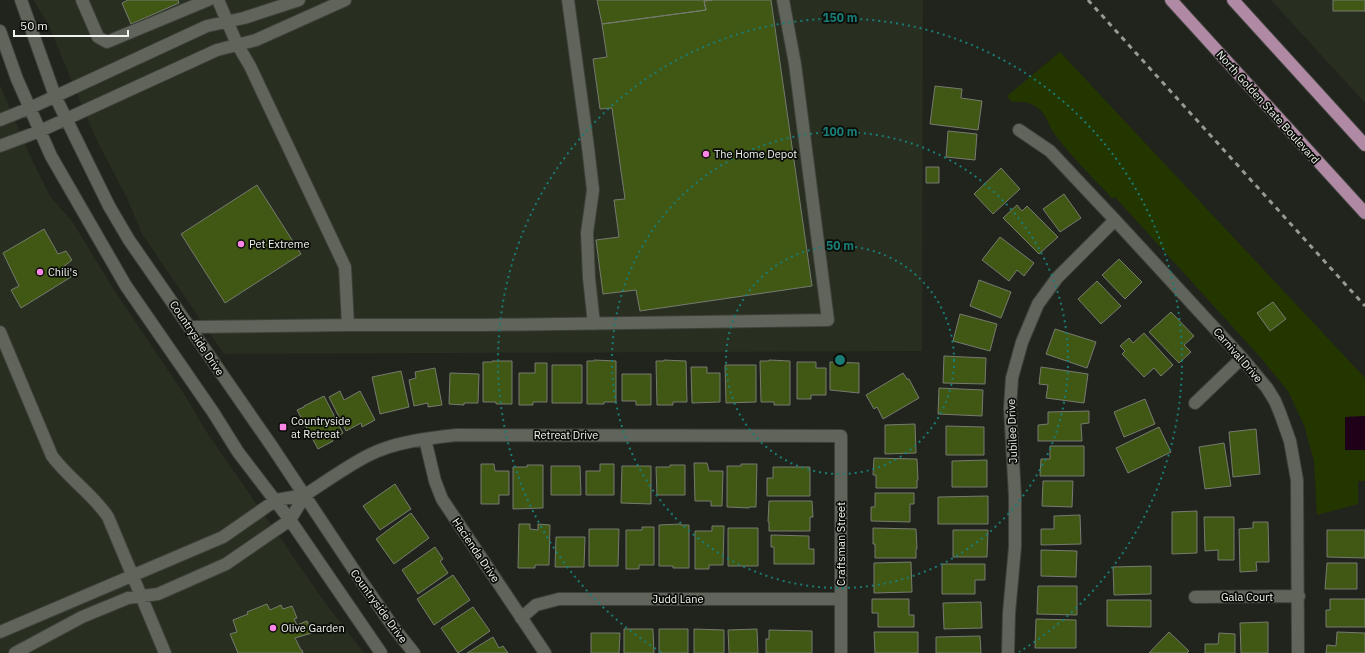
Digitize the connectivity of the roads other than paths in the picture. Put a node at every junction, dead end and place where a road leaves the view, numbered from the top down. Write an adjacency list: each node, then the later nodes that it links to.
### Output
1 (21, 0): 14 (street, Countryside Drive)
2 (82, 0): 3 (street)
3 (208, 0)
4 (218, 0): 11 (street)
5 (299, 0): 11 (street)
6 (345, 0): 13 (street)
7 (568, 0): 24 (street)
8 (783, 0): 24 (street)
9 (1171, 0): 22 (main road, North Golden State Boulevard)
10 (1233, 0): 20 (main road)
11 (227, 21): 13 (street); 14 (street)
12 (0, 31): 15 (street)
13 (237, 44): 16 (street); 25 (street)
14 (55, 96): 15 (street); 16 (street, Countryside Drive)
15 (30, 108): 17 (street); 19 (street)
16 (66, 118): 19 (street); 26 (street, Countryside Drive)
17 (0, 120)
18 (1019, 130): 23 (street, Carnival Drive)
19 (40, 131): 21 (street); 33 (street)
20 (1365, 145)
21 (0, 146)
22 (1365, 213)
23 (1115, 220): 28 (street, Carnival Drive); 48 (street, Jubilee Drive)
24 (594, 324): 25 (street)
25 (348, 325): 26 (street)
26 (190, 327): 32 (street, Countryside Drive)
27 (0, 332): 35 (street)
28 (1242, 358): 29 (street); 37 (street, Carnival Drive)
29 (1195, 403)
30 (841, 436): 31 (street, Retreat Drive); 39 (street, Craftsman Street)
31 (425, 439): 32 (street, Retreat Drive); 40 (street, Hacienda Drive)
32 (304, 495): 33 (street); 34 (street); 45 (street, Countryside Drive)
33 (276, 500): 34 (street); 35 (street)
34 (290, 520): 36 (street); 44 (street)
35 (133, 575): 36 (street); 41 (street)
36 (142, 596): 42 (street); 43 (street)
37 (1299, 596): 38 (street, Gala Court); 49 (street, Carnival Drive)
38 (1195, 597)
39 (841, 598): 40 (street, Judd Lane); 47 (street, Craftsman Street)
40 (521, 618): 46 (street, Hacienda Drive)
41 (0, 632)
42 (15, 653)
43 (165, 653)
44 (380, 653)
45 (414, 653)
46 (545, 653)
47 (841, 653)
48 (1008, 653)
49 (1298, 653)

